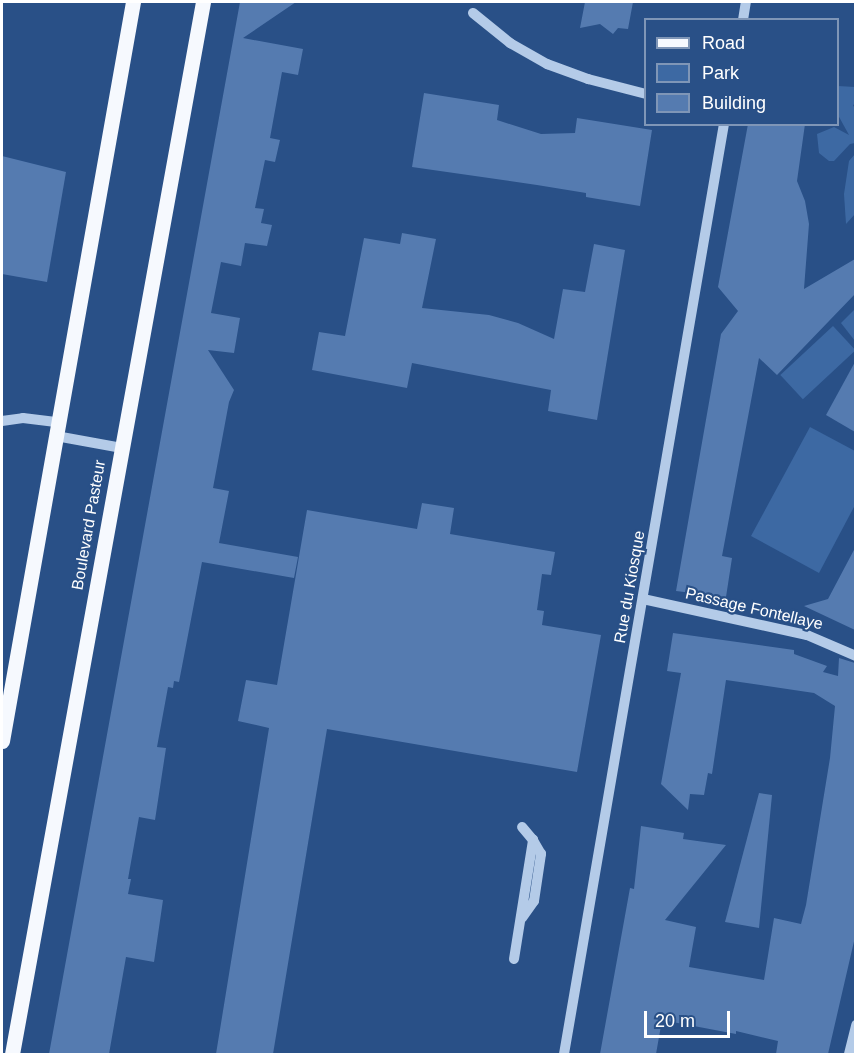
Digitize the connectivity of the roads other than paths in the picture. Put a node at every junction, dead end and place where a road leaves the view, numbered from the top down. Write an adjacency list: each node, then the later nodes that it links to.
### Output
1 (133, 2): 9 (main road)
2 (203, 2): 10 (main road, Boulevard Pasteur)
3 (746, 2): 5 (street)
4 (473, 13): 6 (street)
5 (743, 18)
6 (644, 94)
7 (724, 126): 11 (street, Rue du Kiosque)
8 (2, 421): 9 (street)
9 (57, 429): 10 (street); 13 (main road)
10 (122, 448): 17 (main road, Boulevard Pasteur)
11 (643, 599): 12 (street, Passage Fontellaye); 18 (street, Rue du Kiosque)
12 (855, 657)
13 (2, 741)
14 (522, 827): 15 (street)
15 (514, 959)
16 (855, 1025): 19 (street)
17 (12, 1054)
18 (564, 1054)
19 (849, 1054)

